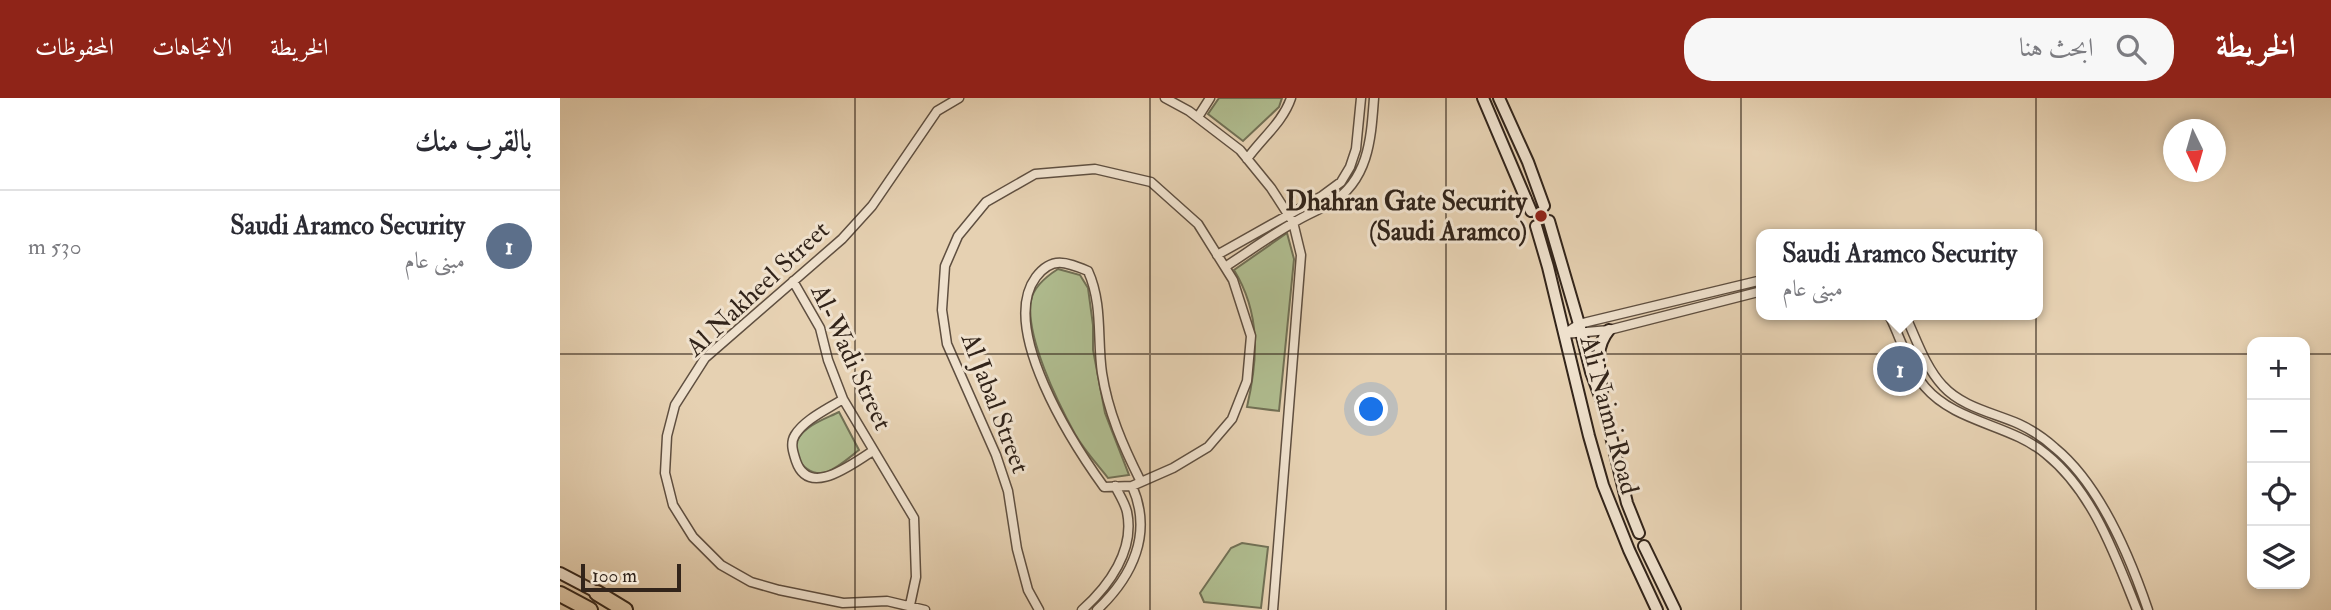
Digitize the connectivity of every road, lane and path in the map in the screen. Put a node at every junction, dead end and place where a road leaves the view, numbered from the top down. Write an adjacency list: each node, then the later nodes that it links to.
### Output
1 (959, 98): 19 (street, Al Nakheel Street)
2 (1165, 98): 9 (street)
3 (1210, 98): 9 (street)
4 (1291, 98): 10 (street)
5 (1361, 98): 15 (street)
6 (1374, 98): 16 (street)
7 (1483, 98): 12 (main road)
8 (1499, 98): 11 (main road)
9 (1198, 117): 10 (street)
10 (1247, 159): 15 (street)
11 (1537, 188): 12 (main road); 13 (main road)
12 (1524, 193): 14 (main road)
13 (1544, 206)
14 (1531, 211)
15 (1288, 214): 16 (street); 17 (street)
16 (1293, 222): 18 (street); 47 (street)
17 (1217, 255): 18 (street, Al Jabal Street); 44 (street, Al Jabal Street)
18 (1225, 267): 32 (street, Al Jabal Street)
19 (793, 281): 29 (street, Al-Wadi Street); 40 (street, Al Nakheel Street)
20 (1756, 282): 24 (street)
21 (1756, 293): 25 (street)
22 (1891, 320): 28 (street)
23 (1907, 320): 27 (street)
24 (1580, 329): 25 (street); 26 (street); 26 (main road, Ali Naimi Road); 30 (main road, Ali Naimi Road)
25 (1609, 330): 30 (main road)
26 (1563, 334): 48 (main road, Ali Naimi Road)
27 (1930, 367): 28 (street); 51 (street)
28 (1918, 377): 50 (street)
29 (843, 399): 31 (street, Al-Wadi Street); 31 (street)
30 (1604, 407): 35 (main road, Ali Naimi Road)
31 (873, 451): 40 (street, Al-Wadi Street)
32 (1140, 482): 33 (street); 34 (street, Al Jabal Street)
33 (1115, 486): 34 (street); 45 (street)
34 (1132, 486): 46 (street)
35 (1639, 533)
36 (1644, 546): 49 (main road)
37 (560, 573): 38 (main road)
38 (597, 593): 42 (highway)
39 (560, 594): 41 (highway)
40 (910, 605): 43 (street, Al Nakheel Street)
41 (590, 610)
42 (627, 610)
43 (925, 610)
44 (1039, 610)
45 (1083, 610)
46 (1097, 610)
47 (1273, 610)
48 (1657, 610)
49 (1675, 610)
50 (2137, 610)
51 (2148, 610)

